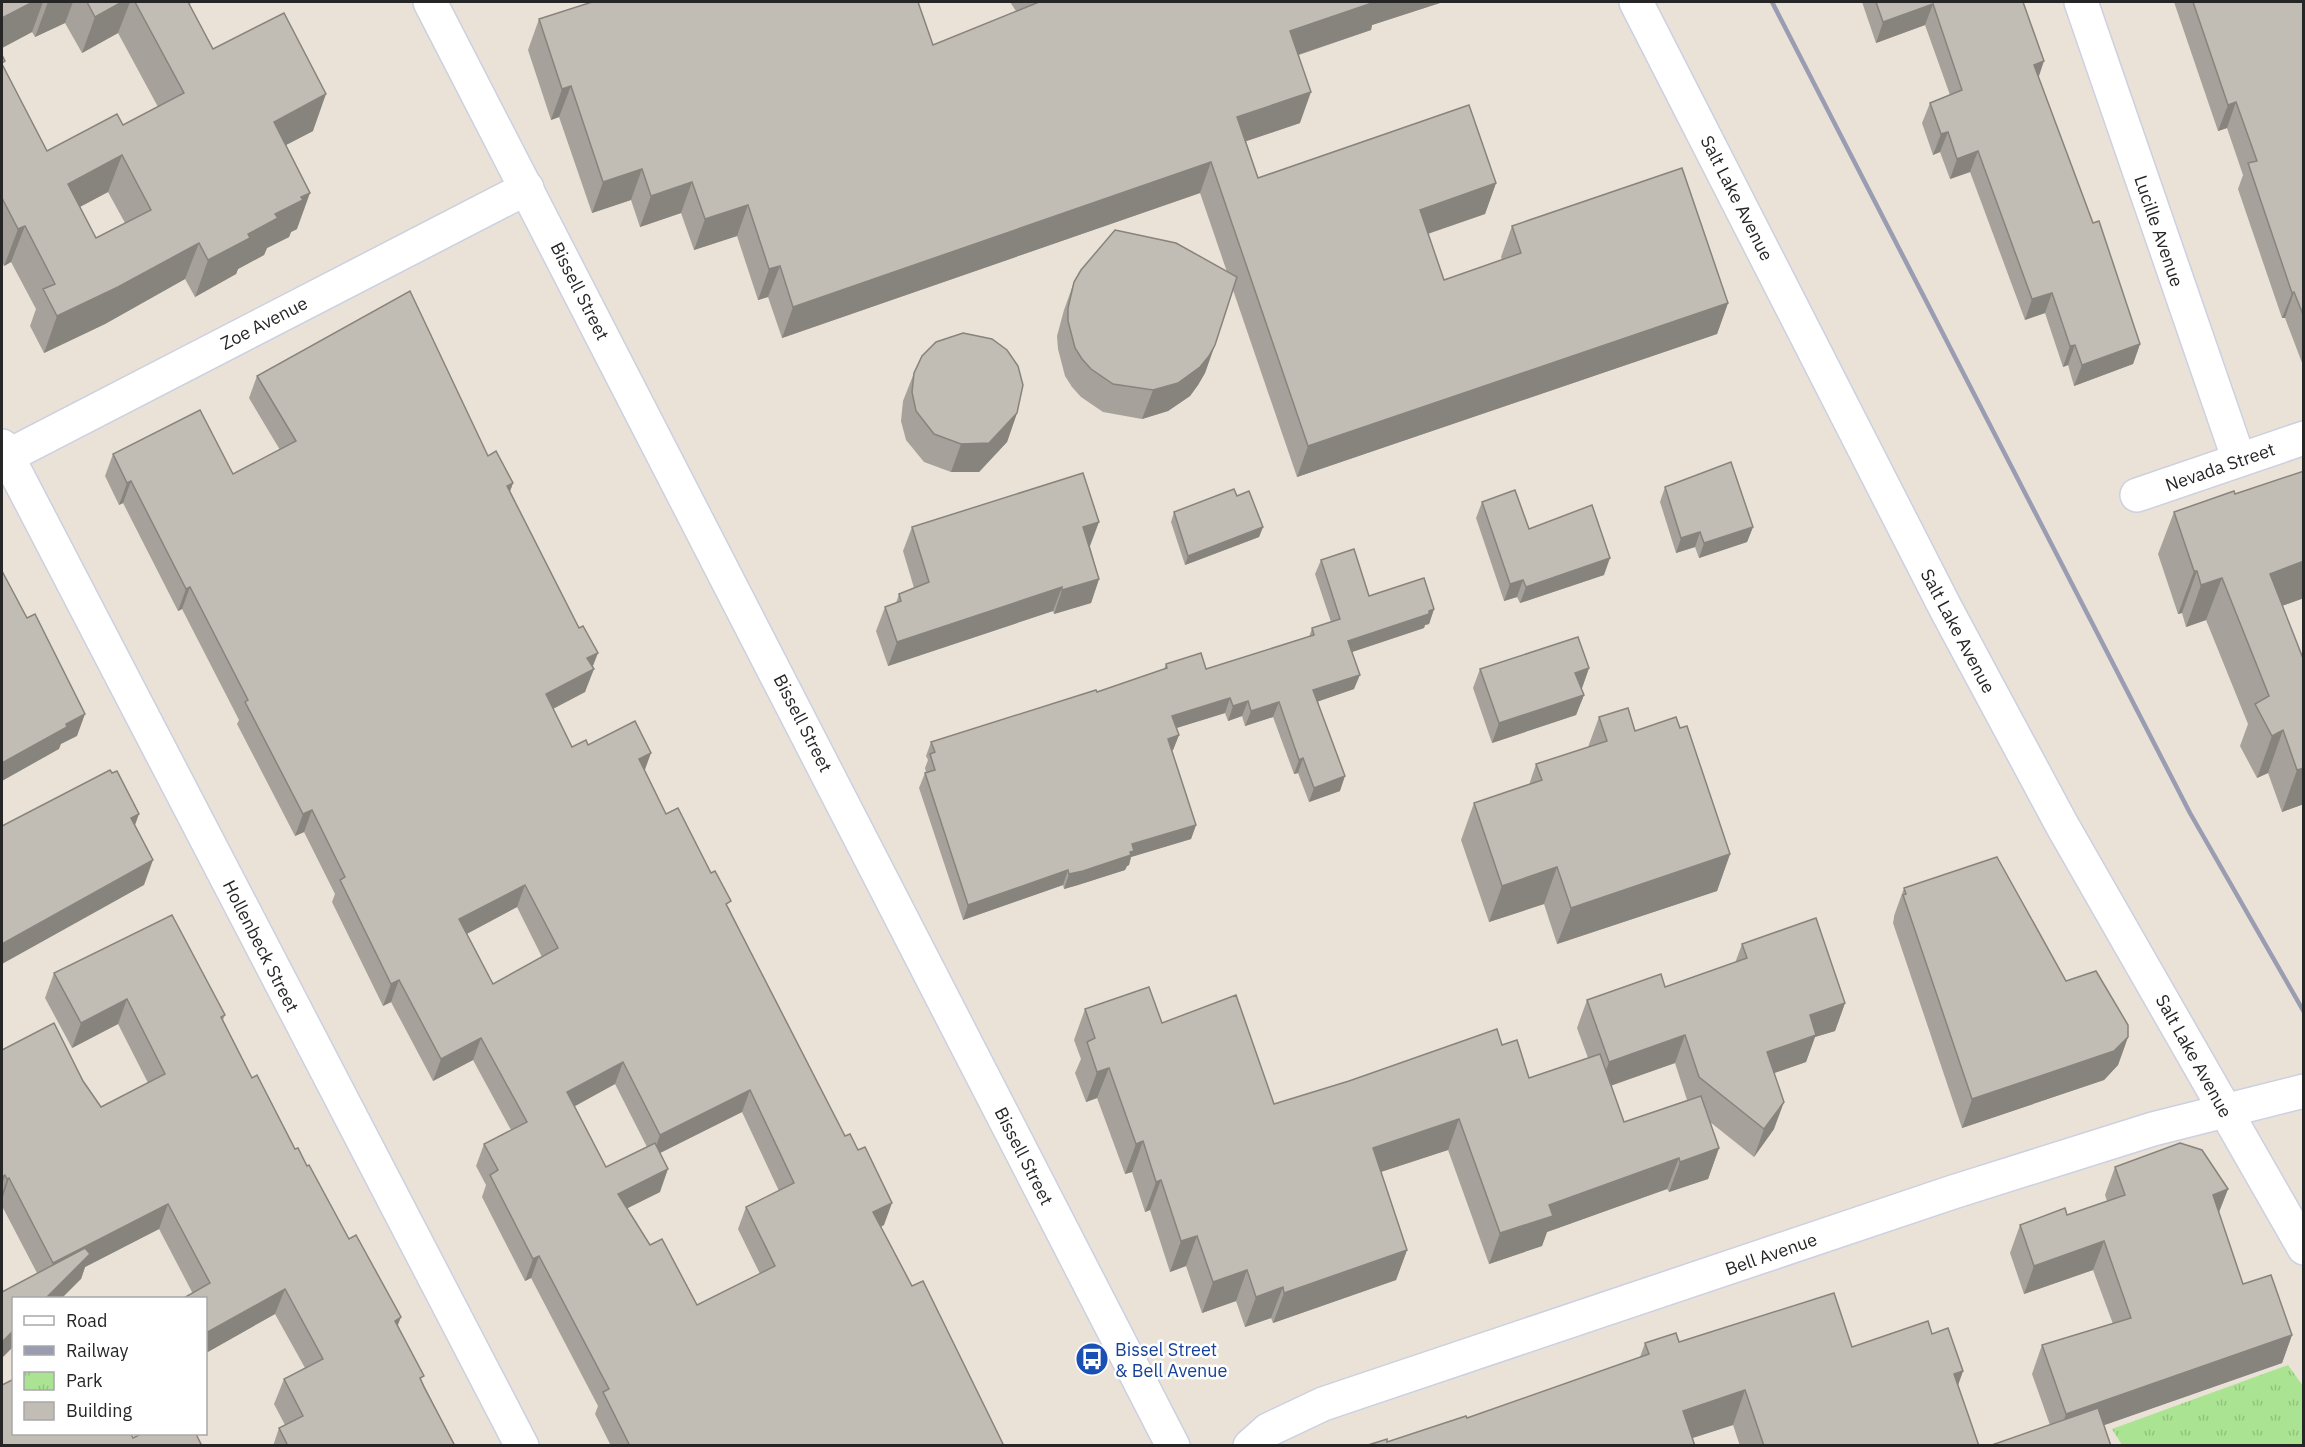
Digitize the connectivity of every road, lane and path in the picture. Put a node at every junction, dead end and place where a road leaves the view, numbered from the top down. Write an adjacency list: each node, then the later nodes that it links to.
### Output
1 (430, 2): 4 (street, Bissell Street)
2 (1636, 2): 10 (street, Salt Lake Avenue)
3 (2081, 2): 7 (street, Lucille Avenue)
4 (527, 188): 6 (street, Zoe Avenue); 13 (street, Bissell Street)
5 (2304, 438): 7 (street, Nevada Street)
6 (3, 454): 12 (street, Hollenbeck Street)
7 (2239, 460): 8 (street, Nevada Street)
8 (2137, 495)
9 (2304, 1091): 10 (street, Bell Avenue)
10 (2223, 1110): 11 (street, Salt Lake Avenue); 14 (street, Bell Avenue)
11 (2304, 1248)
12 (522, 1446)
13 (1173, 1446)
14 (1250, 1446)

